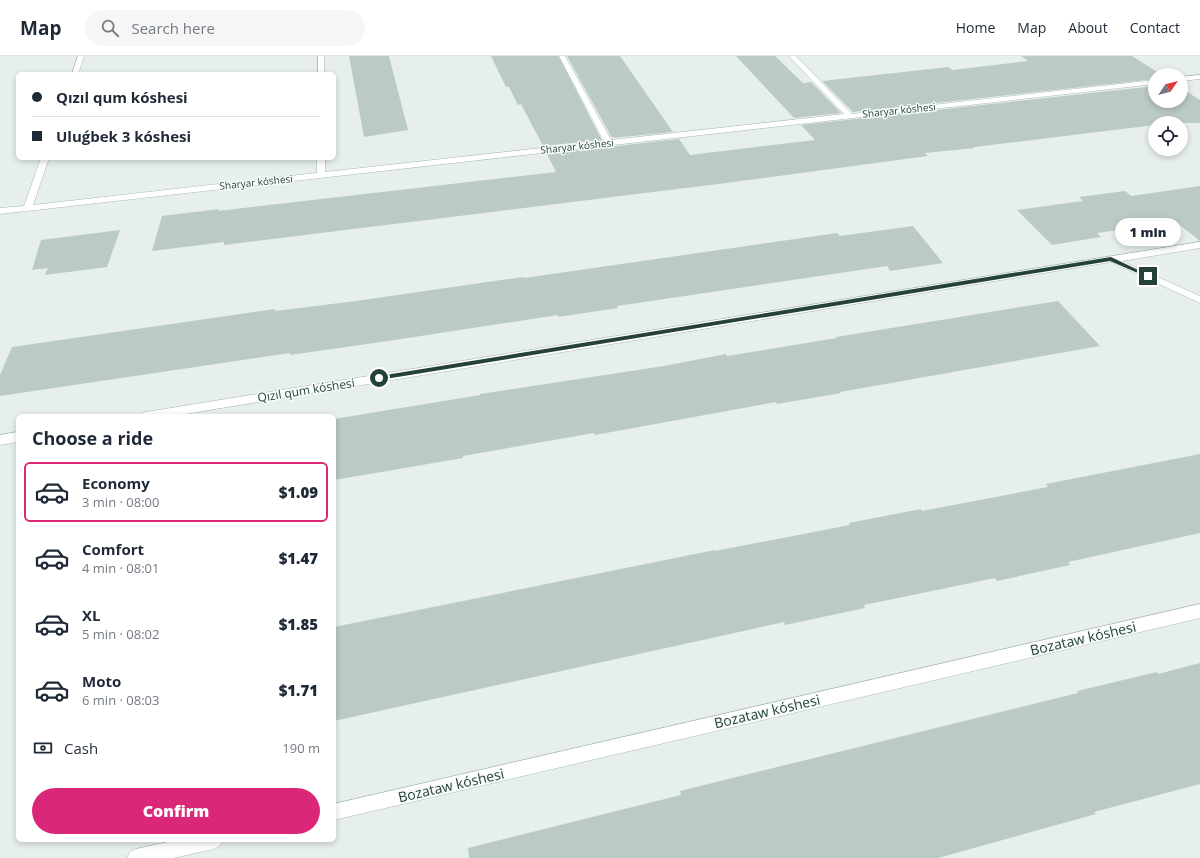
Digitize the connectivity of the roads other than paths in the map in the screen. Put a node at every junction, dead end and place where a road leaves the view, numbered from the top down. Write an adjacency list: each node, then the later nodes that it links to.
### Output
1 (81, 56): 5 (street)
2 (321, 56): 6 (street)
3 (562, 56): 11 (street)
4 (792, 56): 10 (street)
5 (76, 72)
6 (321, 72)
7 (1200, 77): 8 (street)
8 (1188, 78)
9 (1148, 83): 10 (street, Sharyar kóshesi)
10 (850, 116): 11 (street, Sharyar kóshesi)
11 (609, 143): 14 (street, Sharyar kóshesi)
12 (44, 160): 15 (street)
13 (321, 160): 14 (street)
14 (321, 175): 15 (street, Sharyar kóshesi)
15 (28, 208): 16 (street, Sharyar kóshesi)
16 (0, 211)
17 (1200, 246): 18 (street, Qızıl qum kóshesi)
18 (1111, 259): 19 (street); 20 (street, Qızıl qum kóshesi)
19 (1200, 300)
20 (158, 414)
21 (16, 437): 22 (street)
22 (0, 440)
23 (1200, 611): 24 (street, Bozataw kóshesi)
24 (336, 812)
25 (205, 842): 26 (street)
26 (136, 858)

